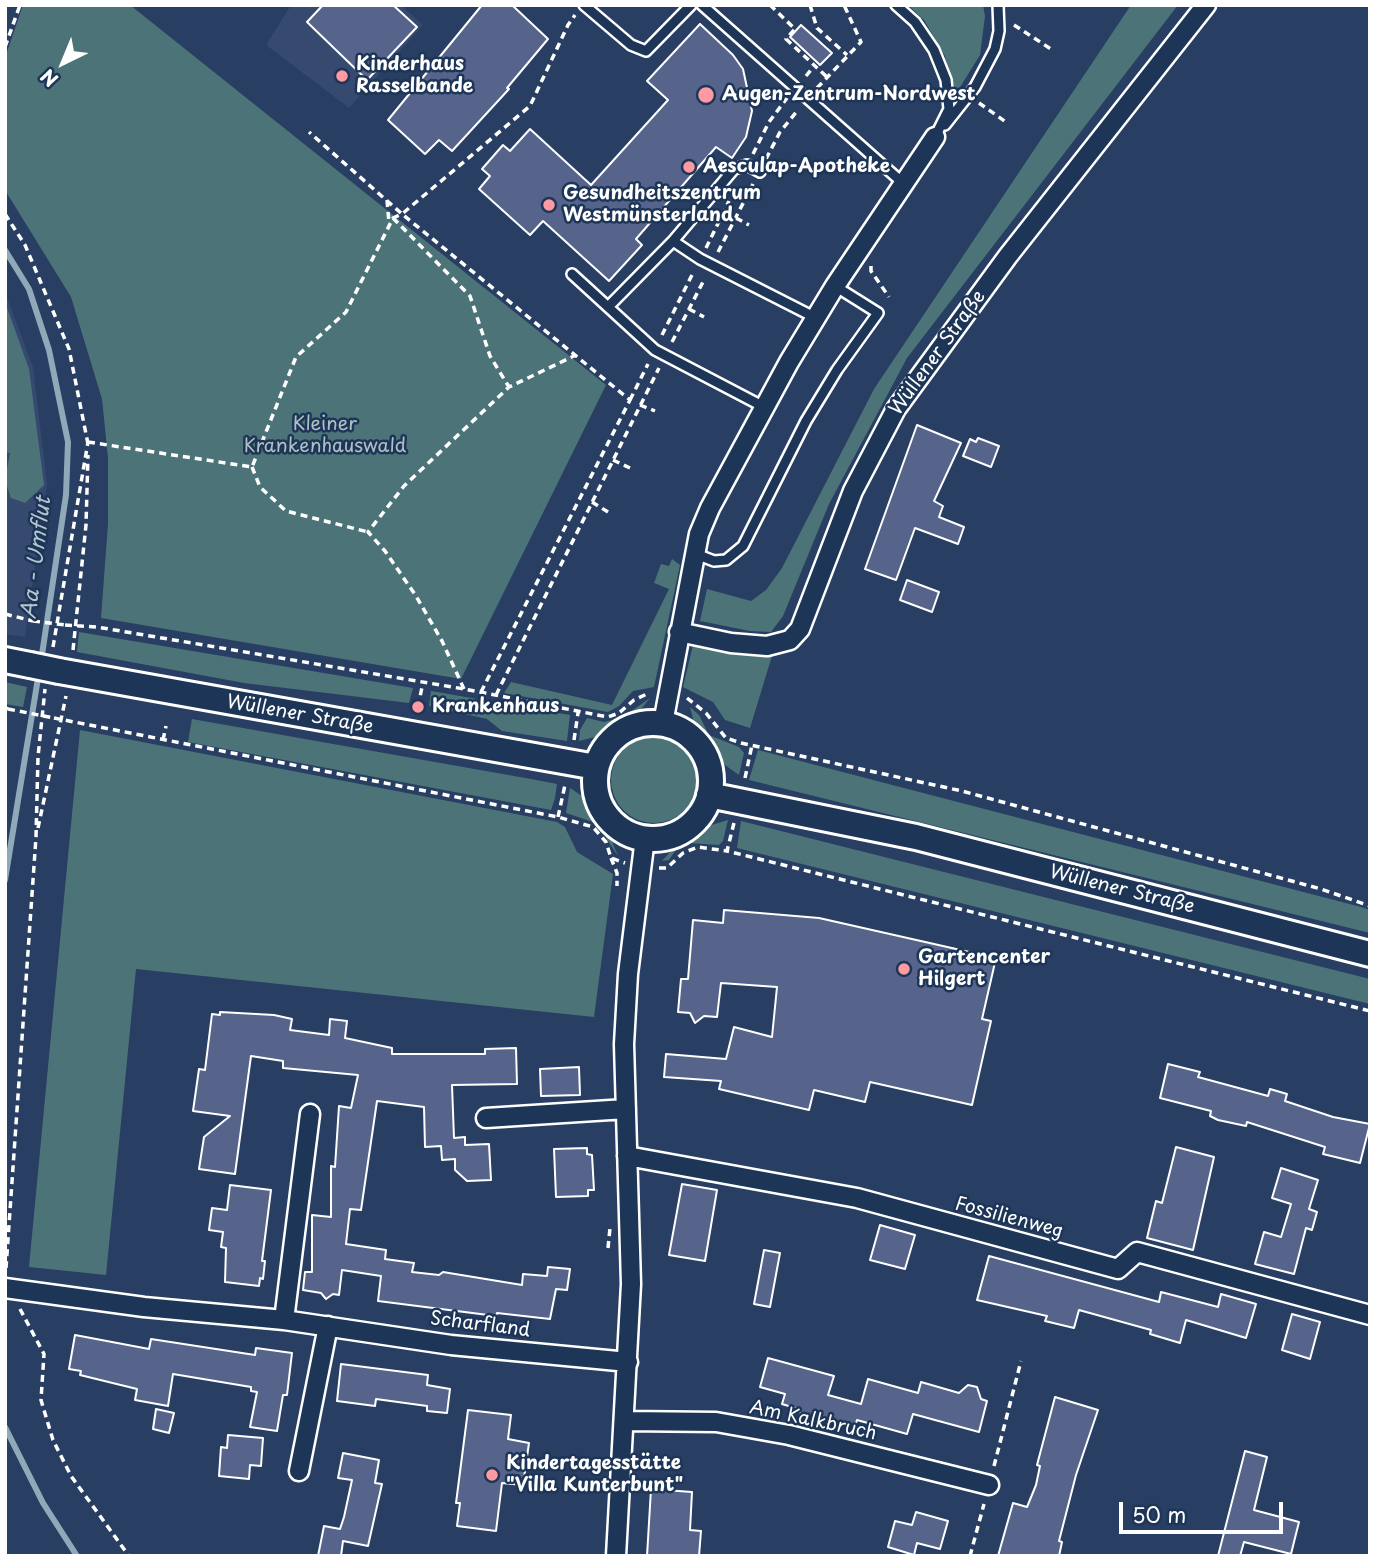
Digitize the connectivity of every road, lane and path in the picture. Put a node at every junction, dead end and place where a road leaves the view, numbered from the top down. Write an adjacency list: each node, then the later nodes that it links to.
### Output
1 (20, 5): 10 (path)
2 (584, 5): 3 (lane); 25 (path)
3 (691, 5)
4 (702, 5): 14 (lane)
5 (770, 5): 12 (path)
6 (810, 5): 11 (path)
7 (897, 5): 18 (lane)
8 (1206, 5): 55 (street, Wüllener Straße)
9 (1000, 6): 18 (lane)
10 (5, 47)
11 (848, 56)
12 (814, 65): 13 (path); 14 (path)
13 (828, 78)
14 (795, 88): 19 (path); 21 (lane)
15 (974, 100): 16 (path)
16 (1006, 122)
17 (309, 132): 22 (path)
18 (935, 137): 21 (street)
19 (747, 165): 20 (lane); 30 (lane)
20 (760, 172)
21 (904, 184): 33 (street)
22 (387, 198): 25 (path); 29 (path)
23 (730, 200): 31 (path)
24 (5, 214): 45 (path)
25 (402, 214): 26 (path); 39 (path)
26 (393, 218): 29 (path); 40 (path)
27 (736, 218): 28 (path)
28 (750, 225)
29 (389, 226): 47 (path)
30 (673, 240): 31 (lane); 34 (lane)
31 (700, 259): 37 (lane); 38 (path)
32 (572, 274): 34 (lane)
33 (835, 286): 37 (street); 52 (lane)
34 (608, 307): 38 (lane)
35 (689, 309): 36 (path)
36 (704, 317)
37 (816, 317): 43 (street)
38 (654, 350): 41 (path); 43 (lane)
39 (576, 355): 40 (path); 41 (path)
40 (509, 387): 51 (path)
41 (630, 400): 60 (path)
42 (640, 404): 44 (path)
43 (764, 407): 52 (street)
44 (655, 411)
45 (88, 442): 47 (path); 54 (path); 57 (path)
46 (613, 460): 48 (path)
47 (252, 467): 51 (path)
48 (630, 468)
49 (592, 502): 50 (path)
50 (608, 512)
51 (368, 532): 59 (path)
52 (696, 554): 55 (street)
53 (5, 614): 54 (path, bridge)
54 (76, 626): 58 (path)
55 (679, 632): 61 (street)
56 (5, 660): 57 (main road, Wüllener Straße, bridge)
57 (52, 670): 69 (main road, Wüllener Straße); 72 (path)
58 (423, 682): 59 (path); 62 (path)
59 (464, 689): 60 (path)
60 (481, 692): 61 (path)
61 (668, 694): 65 (street); 68 (path)
62 (418, 707)
63 (7, 709): 64 (path, bridge)
64 (62, 719): 67 (path); 72 (path)
65 (663, 723): 69 (main road); 70 (main road)
66 (166, 726): 67 (path)
67 (163, 740): 75 (path)
68 (752, 745): 71 (path); 76 (path)
69 (596, 767): 73 (main road)
70 (709, 794): 71 (main road, Wüllener Straße); 73 (main road)
71 (740, 801): 74 (path); 77 (main road, Wüllener Straße)
72 (36, 837): 83 (path)
73 (645, 838): 75 (street)
74 (727, 851): 75 (path); 78 (path)
75 (640, 868): 79 (street)
76 (1370, 905)
77 (1370, 954)
78 (1370, 1011)
79 (626, 1109): 81 (street); 82 (street)
80 (310, 1114): 87 (street)
81 (486, 1118)
82 (628, 1156): 86 (street, Fossilienweg); 90 (street)
83 (6, 1270)
84 (5, 1288): 87 (street, Scharfland)
85 (17, 1304): 94 (path)
86 (1370, 1315)
87 (284, 1320): 88 (street, Scharfland)
88 (328, 1326): 90 (street, Scharfland); 92 (street)
89 (1021, 1361): 93 (path)
90 (628, 1363): 91 (street)
91 (625, 1421): 93 (street, Am Kalkbruch); 95 (street)
92 (299, 1471)
93 (989, 1485): 96 (path)
94 (129, 1556)
95 (616, 1556)
96 (970, 1556)

